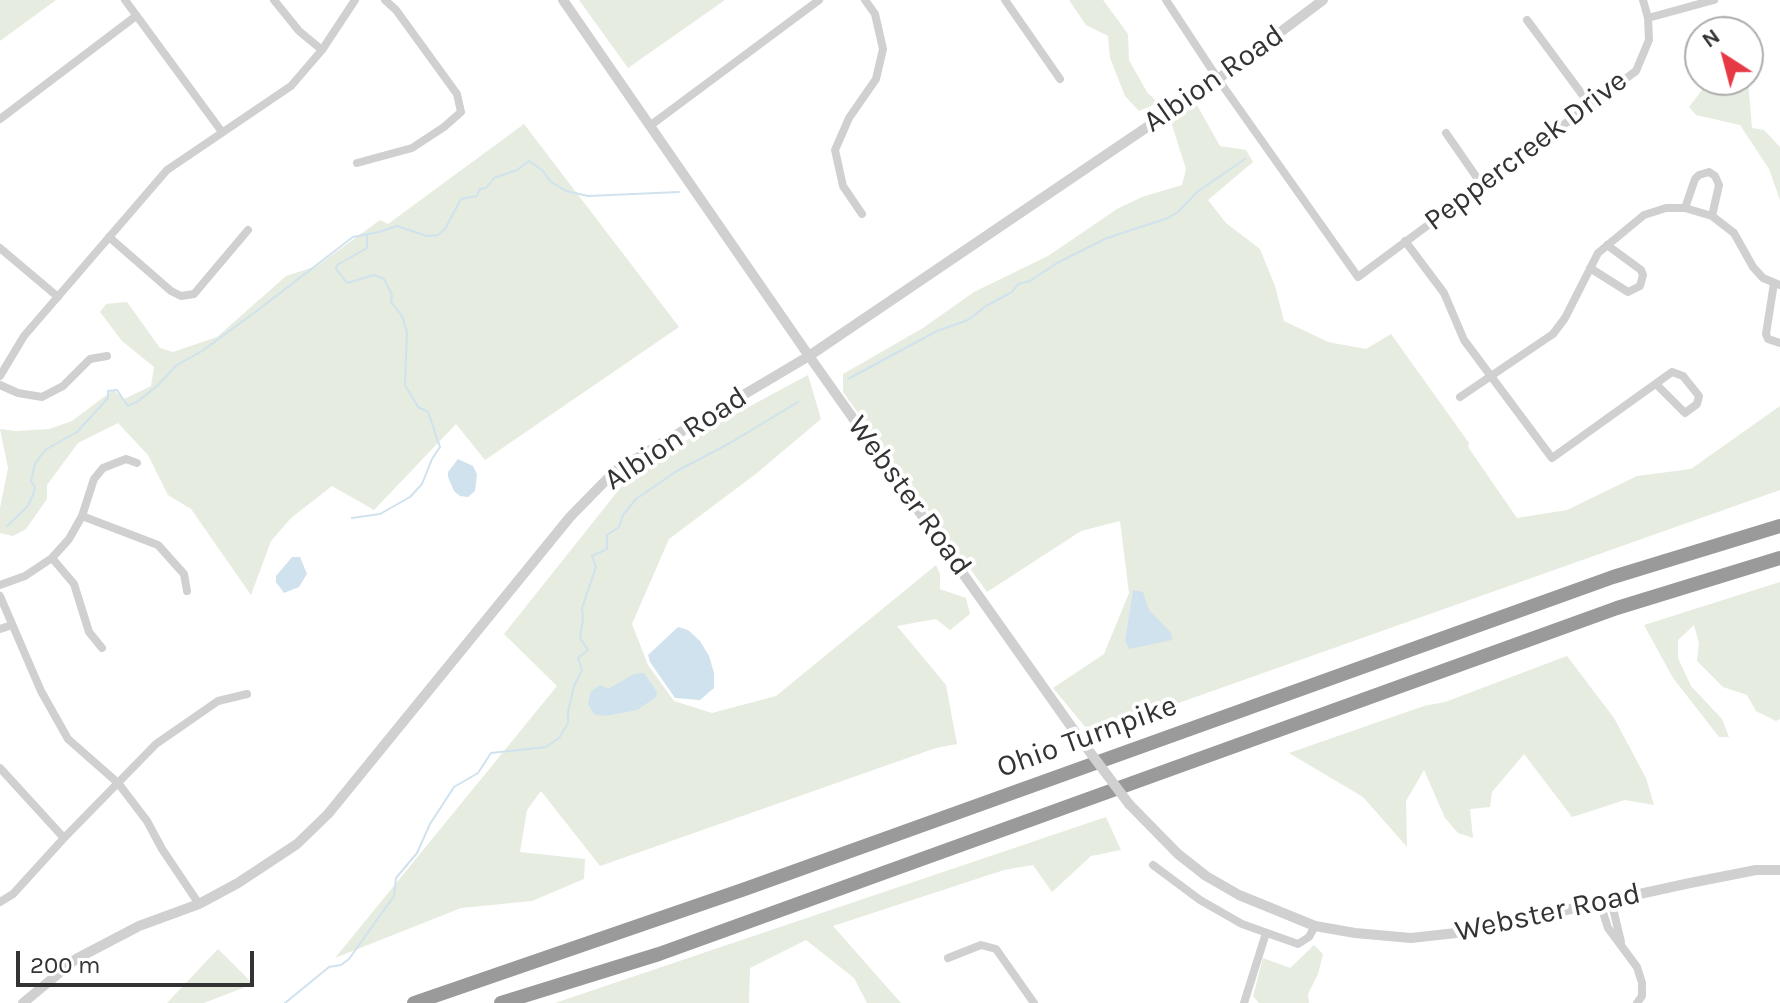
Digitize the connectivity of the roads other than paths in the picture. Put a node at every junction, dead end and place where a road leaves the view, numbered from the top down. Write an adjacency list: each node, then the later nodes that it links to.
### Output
1 (125, 0): 13 (street)
2 (274, 0): 16 (street)
3 (355, 0): 16 (street)
4 (385, 0): 24 (street)
5 (563, 0): 21 (street, Webster Road)
6 (819, 0): 21 (street)
7 (865, 0): 27 (street)
8 (1005, 0): 17 (street)
9 (1166, 0): 18 (street)
10 (1323, 0): 18 (street, Albion Road)
11 (1643, 0): 14 (street, Peppercreek Drive)
12 (1714, 0): 14 (street)
13 (136, 16): 20 (street); 22 (street)
14 (1648, 18): 19 (street, Peppercreek Drive)
15 (1527, 20): 19 (street)
16 (322, 50): 22 (street)
17 (1060, 79)
18 (1218, 79): 31 (street, Peppercreek Drive); 39 (street, Albion Road)
19 (1590, 105): 25 (street, Peppercreek Drive)
20 (0, 119)
21 (651, 125): 39 (street, Webster Road)
22 (222, 132): 30 (street)
23 (1446, 133): 25 (street)
24 (357, 163)
25 (1482, 185): 31 (street, Peppercreek Drive)
26 (1685, 208): 28 (street); 28 (street); 32 (street)
27 (862, 214)
28 (1712, 216): 35 (street)
29 (248, 230): 30 (street)
30 (109, 237): 36 (street)
31 (1405, 241): 41 (street)
32 (1607, 245): 34 (street); 34 (street)
33 (0, 248): 36 (street)
34 (1590, 268): 41 (street)
35 (1777, 284): 37 (street)
36 (58, 297): 40 (street)
37 (1780, 343)
38 (107, 356): 43 (street)
39 (809, 356): 64 (street, Albion Road); 65 (street, Webster Road, bridge)
40 (0, 376)
41 (1492, 376): 42 (street); 44 (street)
42 (1656, 384): 42 (street)
43 (0, 385)
44 (1460, 397)
45 (137, 463): 46 (street)
46 (82, 516): 48 (street); 51 (street)
47 (1780, 526): 69 (highway, Ohio Turnpike)
48 (52, 558): 50 (street); 55 (street)
49 (1780, 558): 70 (highway, Ohio Turnpike)
50 (0, 585)
51 (187, 591)
52 (0, 596): 53 (street)
53 (12, 625): 54 (street); 58 (street)
54 (0, 629)
55 (102, 648)
56 (247, 694): 58 (street)
57 (0, 768): 59 (street)
58 (118, 783): 59 (street); 64 (street)
59 (64, 838): 63 (street)
60 (1153, 865): 66 (street)
61 (1780, 870): 62 (street, Webster Road)
62 (1606, 901): 65 (street, Webster Road); 73 (street)
63 (0, 902)
64 (199, 904): 68 (street, Albion Road)
65 (1315, 926): 66 (street)
66 (1266, 933): 72 (street)
67 (948, 958): 71 (street)
68 (23, 1003)
69 (414, 1003)
70 (501, 1003)
71 (1034, 1003)
72 (1244, 1003)
73 (1637, 1003)

